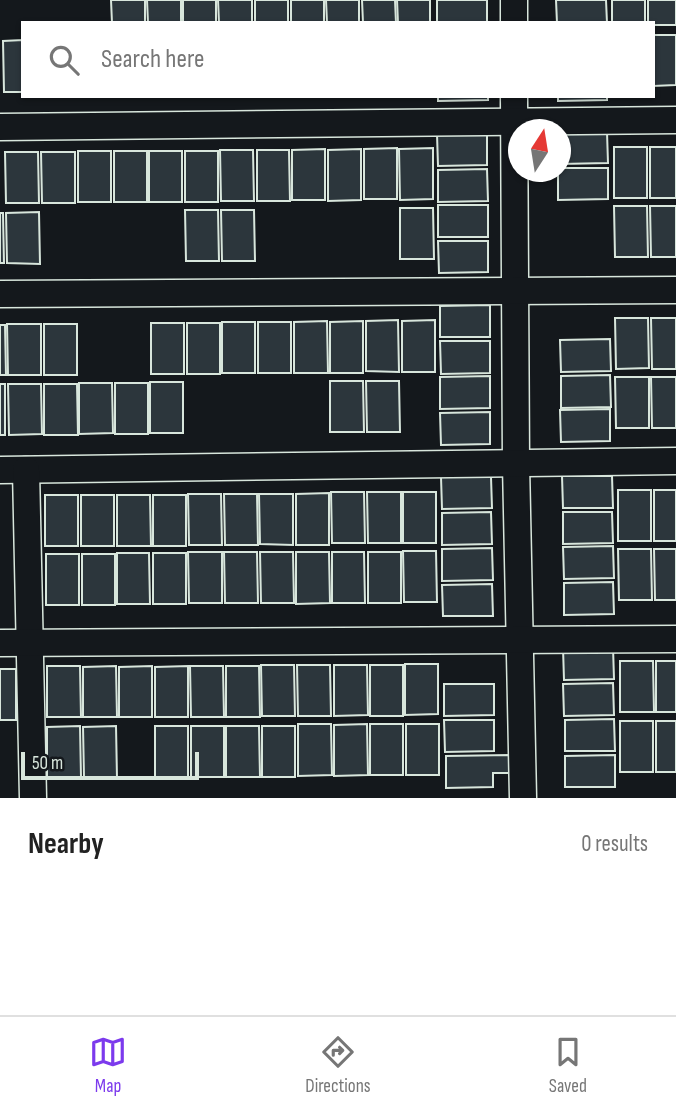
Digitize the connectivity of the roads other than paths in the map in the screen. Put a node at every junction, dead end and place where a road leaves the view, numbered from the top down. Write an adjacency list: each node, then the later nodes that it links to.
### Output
1 (513, 0): 2 (street)
2 (514, 21)
3 (514, 109): 4 (street); 5 (street); 7 (street)
4 (676, 120)
5 (0, 127)
6 (676, 290): 7 (street)
7 (515, 291): 8 (street); 10 (street)
8 (0, 294)
9 (676, 461): 10 (street)
10 (516, 464): 12 (street); 14 (street)
11 (0, 470): 12 (street)
12 (26, 470): 16 (street)
13 (676, 639): 14 (street)
14 (519, 640): 16 (street); 18 (street)
15 (0, 643): 16 (street)
16 (30, 643): 17 (street)
17 (33, 798)
18 (523, 798)

